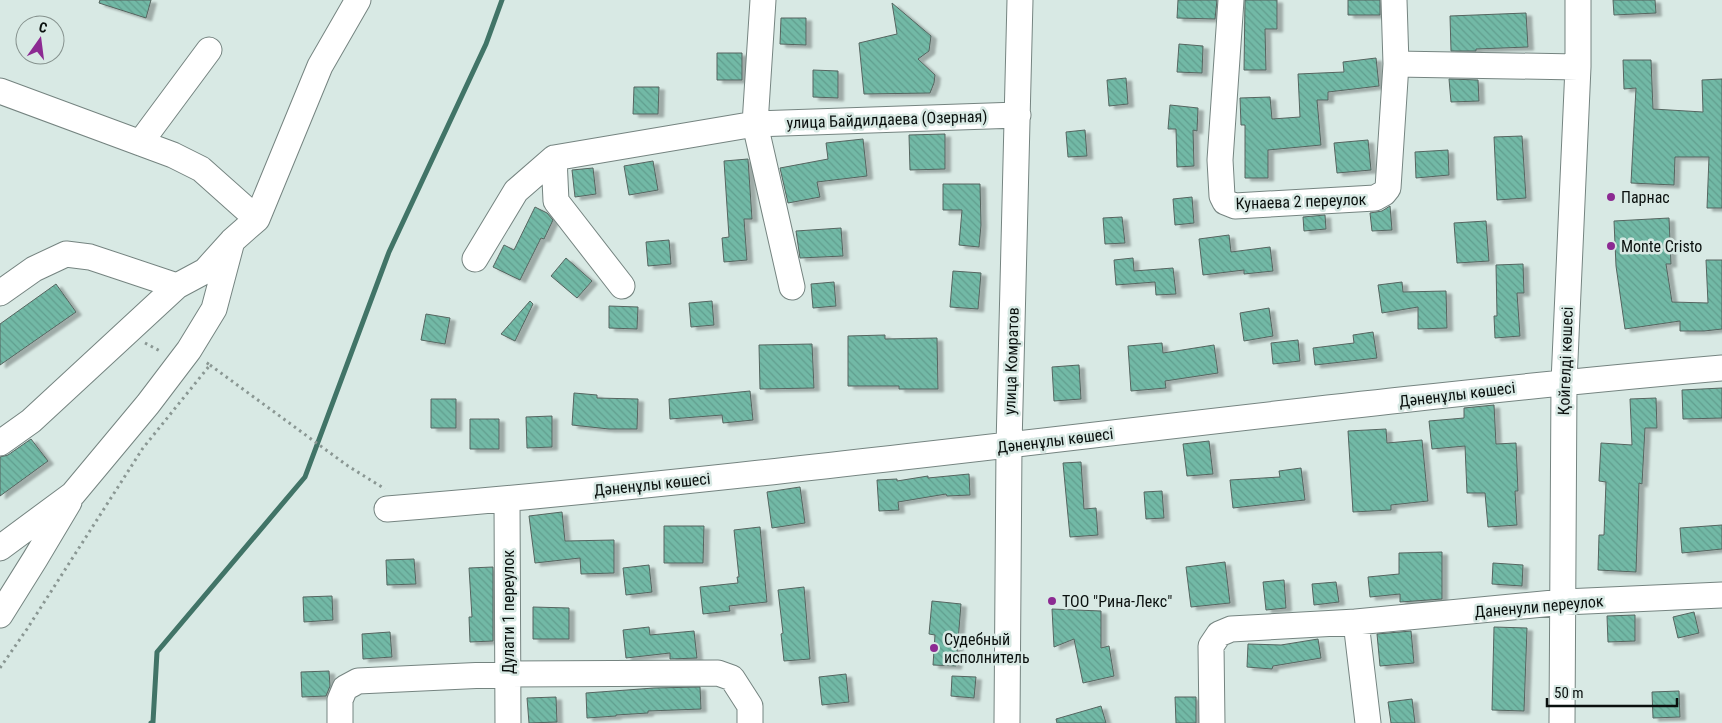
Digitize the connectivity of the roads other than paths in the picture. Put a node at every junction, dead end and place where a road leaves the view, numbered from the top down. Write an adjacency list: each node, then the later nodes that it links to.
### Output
1 (358, 0): 15 (street)
2 (763, 0): 12 (street)
3 (1020, 0): 11 (street, улица Комратов)
4 (1231, 0): 8 (street, Кунаева 2 переулок)
5 (1394, 0): 8 (street, Кунаева 2 переулок)
6 (1578, 0): 9 (street, Қойгелді көшесі)
7 (209, 50): 13 (street)
8 (1396, 64): 9 (street)
9 (1578, 67): 23 (street, Қойгелді көшесі)
10 (0, 91): 13 (street)
11 (1018, 115): 12 (street, улица Байдилдаева (Озерная)); 25 (street, улица Комратов)
12 (756, 124): 14 (street, улица Байдилдаева (Озерная)); 20 (street)
13 (140, 143): 15 (street)
14 (554, 158): 17 (street); 19 (street)
15 (257, 219): 16 (street)
16 (232, 241): 18 (street); 26 (street)
17 (475, 259)
18 (177, 286): 21 (street); 24 (street)
19 (622, 286)
20 (792, 287)
21 (0, 293)
22 (1722, 368): 23 (street, Дәненұлы көшесі)
23 (1564, 382): 25 (street, Дәненұлы көшесі); 31 (street, Қойгелді көшесі)
24 (0, 443)
25 (1009, 446): 27 (street, Дәненұлы көшесі); 38 (street, улица Комратов)
26 (73, 494): 29 (street); 32 (street)
27 (507, 500): 28 (street, Дәненұлы көшесі); 34 (street, Дулати 1 переулок)
28 (387, 509)
29 (0, 548)
30 (1722, 595): 31 (street, Даненули переулок)
31 (1564, 602): 33 (street, Даненули переулок); 41 (street, Қойгелді көшесі)
32 (0, 615)
33 (1356, 622): 39 (street, Даненули переулок); 40 (street)
34 (508, 674): 35 (street); 36 (street); 37 (street, Дулати 1 переулок)
35 (340, 712)
36 (750, 714)
37 (508, 723)
38 (1007, 723)
39 (1212, 723)
40 (1368, 723)
41 (1562, 723)

